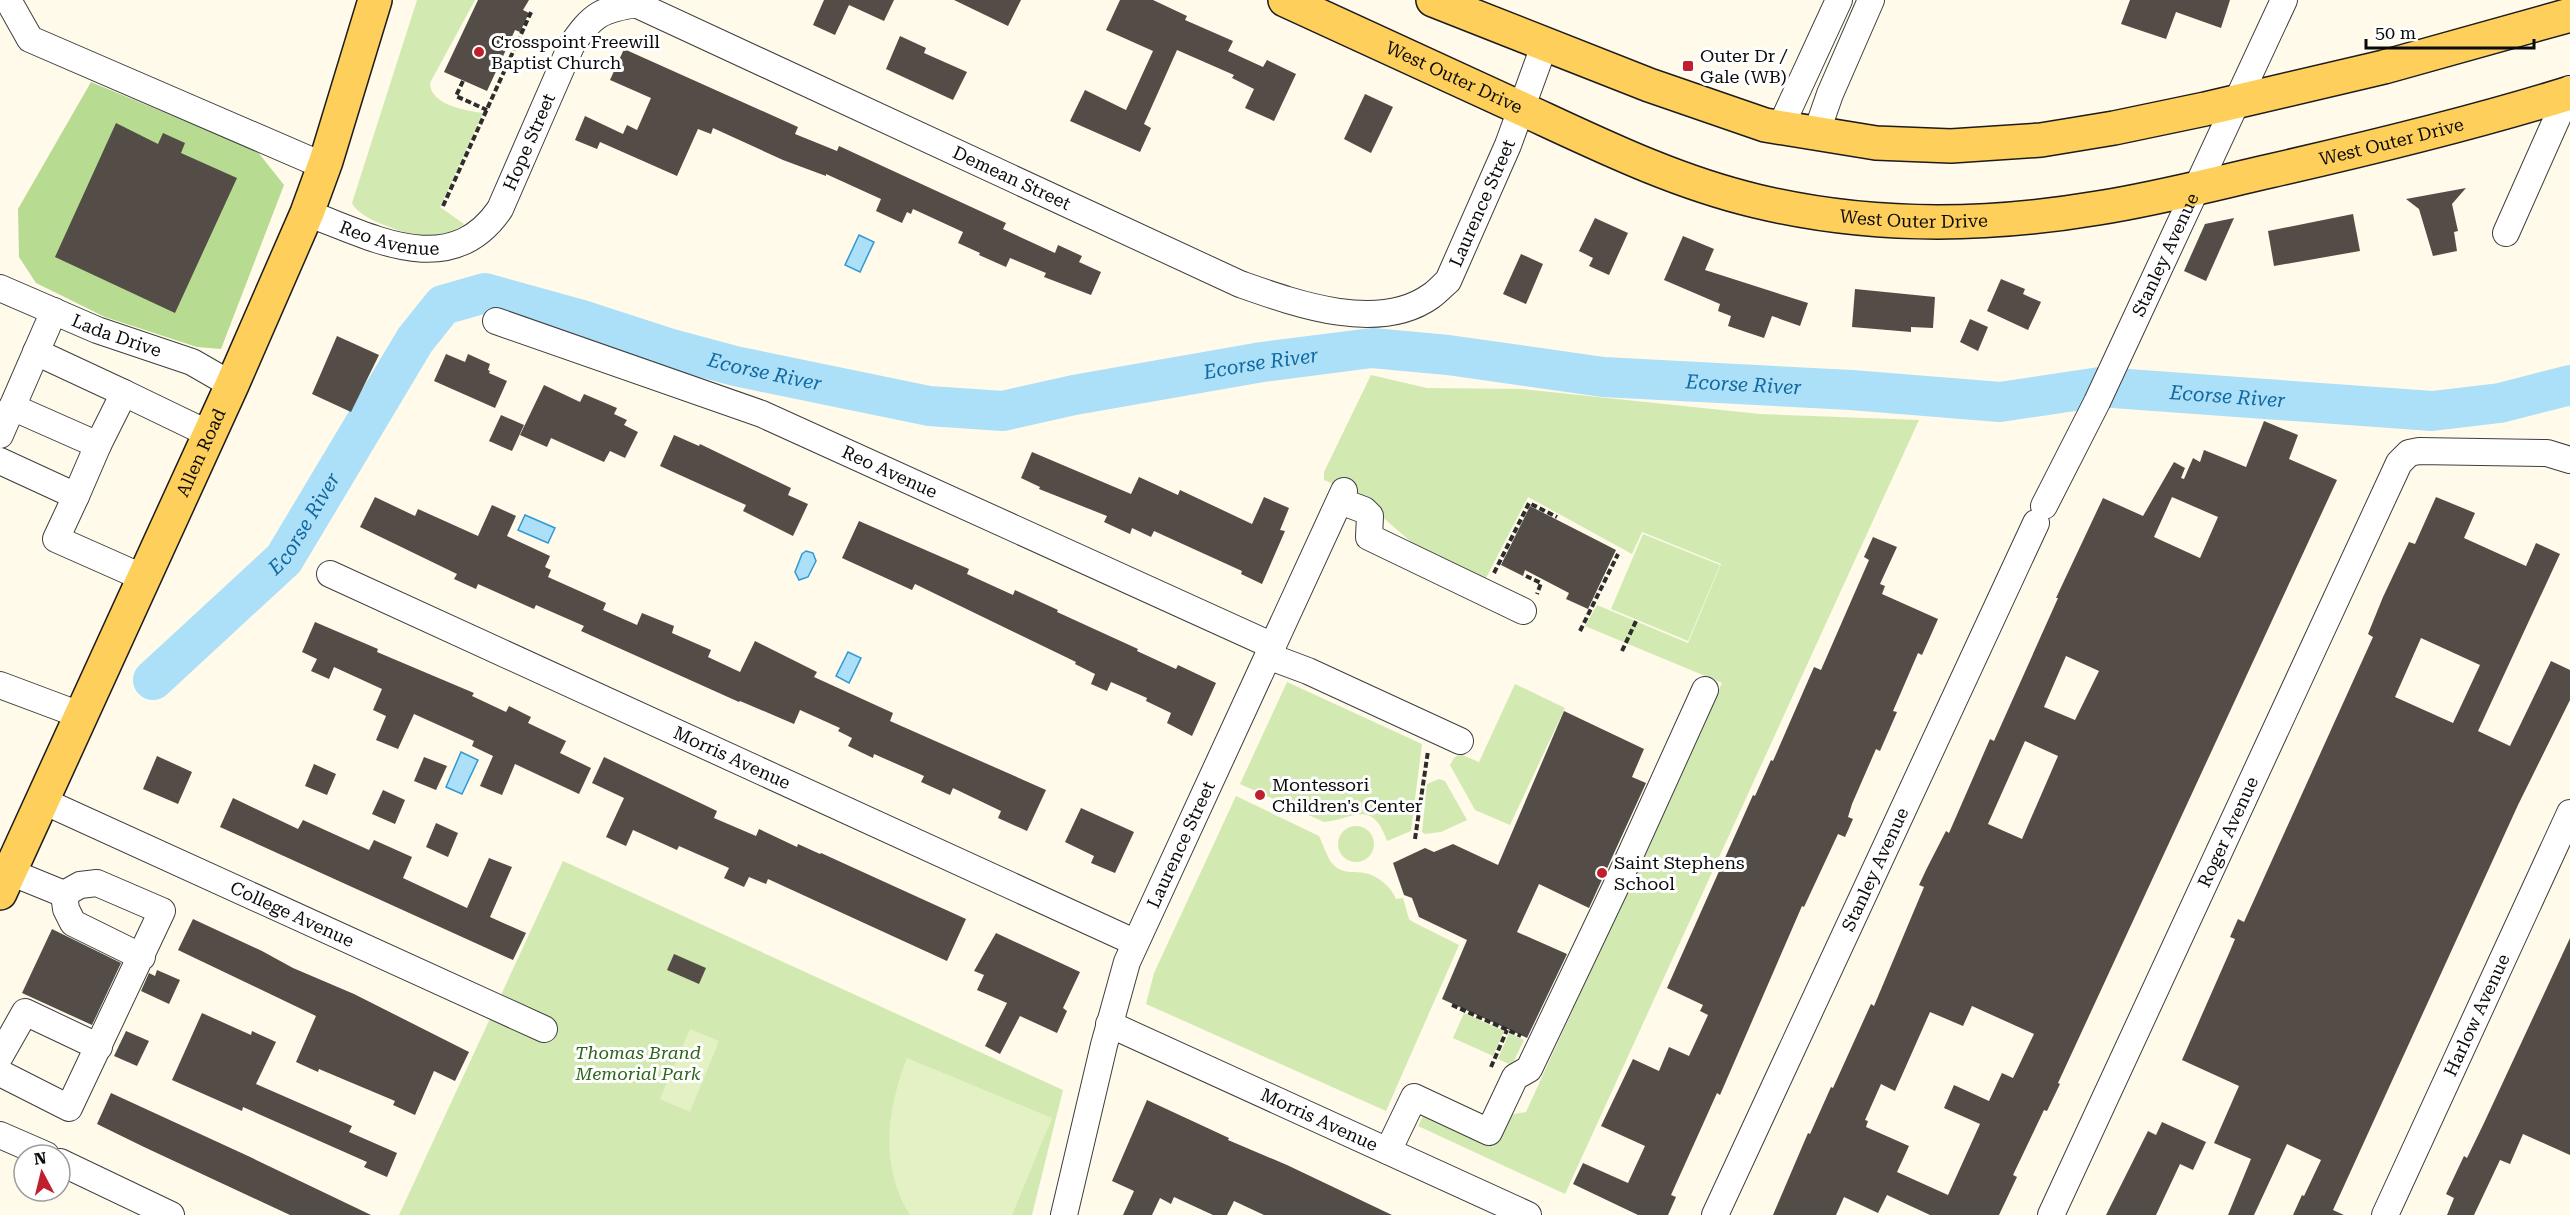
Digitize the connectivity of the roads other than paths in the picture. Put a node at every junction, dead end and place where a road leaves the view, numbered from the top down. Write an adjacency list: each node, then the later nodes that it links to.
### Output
1 (8, 0): 16 (street)
2 (375, 0): 16 (main road, Allen Road)
3 (1285, 0): 13 (main road, West Outer Drive)
4 (1433, 0): 10 (main road)
5 (1839, 0): 14 (street)
6 (1871, 0): 15 (street)
7 (2284, 0): 12 (street, Stanley Avenue)
8 (633, 2): 20 (street, Hope Street); 22 (street, Demean Street)
9 (2570, 15): 12 (main road)
10 (1544, 46): 13 (street, Laurence Street); 14 (main road)
11 (2569, 92): 17 (main road, West Outer Drive); 19 (street)
12 (2237, 100): 15 (main road); 17 (street, Stanley Avenue)
13 (1521, 108): 17 (main road, West Outer Drive); 22 (street, Laurence Street)
14 (1780, 128): 15 (main road)
15 (1816, 134)
16 (324, 166): 18 (main road, Allen Road)
17 (2196, 187): 61 (street, Stanley Avenue)
18 (307, 213): 20 (street, Reo Avenue); 26 (main road, Allen Road)
19 (2506, 233)
20 (472, 238)
21 (0, 288): 23 (street, Lada Drive)
22 (1409, 307)
23 (54, 311): 25 (street); 26 (street, Lada Drive)
24 (496, 321): 38 (street, Reo Avenue)
25 (36, 352): 27 (street); 28 (street)
26 (232, 385): 29 (main road, Allen Road)
27 (124, 393): 29 (street); 31 (street)
28 (12, 407): 30 (street); 31 (street)
29 (209, 434): 36 (main road, Allen Road)
30 (0, 435)
31 (98, 445): 34 (street)
32 (2570, 460): 62 (street, Roger Avenue)
33 (0, 461): 34 (street)
34 (76, 496): 36 (street)
35 (330, 574): 47 (street, Morris Avenue)
36 (144, 578): 41 (main road, Allen Road)
37 (1523, 611): 38 (street, Laurence Street)
38 (1271, 651): 42 (street, Reo Avenue); 47 (street, Laurence Street)
39 (0, 685): 41 (street)
40 (1705, 690): 56 (street)
41 (80, 715): 43 (main road, Allen Road)
42 (1460, 741)
43 (41, 800): 45 (main road, Allen Road); 50 (street, College Avenue)
44 (2570, 813): 63 (street, Harlow Avenue)
45 (5, 883): 46 (street)
46 (64, 894): 48 (street); 48 (street)
47 (1134, 942): 49 (street, Laurence Street)
48 (142, 957): 51 (street)
49 (1109, 1024): 56 (street, Morris Avenue); 59 (street, Laurence Street)
50 (544, 1029)
51 (99, 1047): 52 (street); 53 (street)
52 (2, 1048)
53 (0, 1073)
54 (0, 1135): 55 (street)
55 (18, 1143)
56 (1388, 1151): 60 (street, Morris Avenue)
57 (72, 1168): 58 (street)
58 (171, 1215)
59 (1064, 1215)
60 (1528, 1215)
61 (1715, 1215)
62 (2051, 1215)
63 (2385, 1215)

